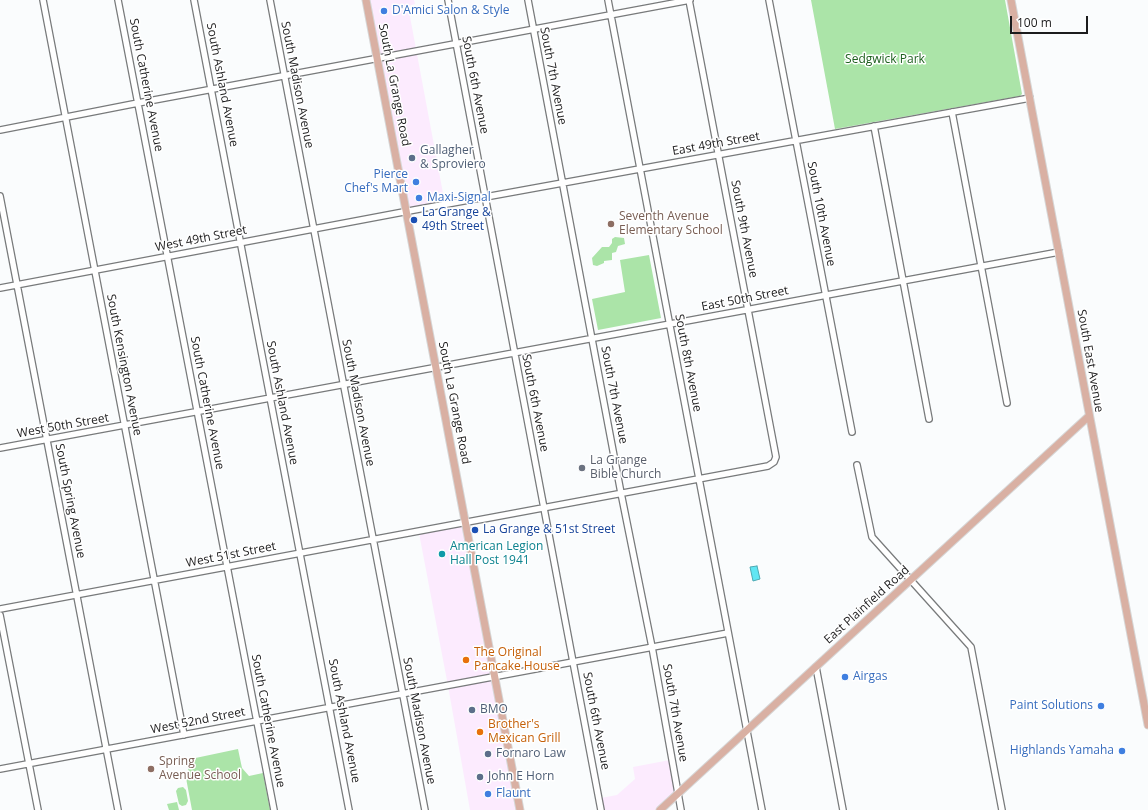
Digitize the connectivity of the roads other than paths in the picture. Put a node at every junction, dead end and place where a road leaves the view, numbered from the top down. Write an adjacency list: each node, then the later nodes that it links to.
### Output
1 (43, 0): 21 (street, South Kensington Avenue)
2 (118, 0): 19 (street, South Catherine Avenue)
3 (194, 0): 17 (street, South Ashland Avenue)
4 (270, 0): 16 (street, South Madison Avenue)
5 (366, 0): 15 (main road, South La Grange Road)
6 (448, 0): 14 (street, South 6th Avenue)
7 (528, 0): 13 (street, South 7th Avenue)
8 (608, 0): 12 (street, South 8th Avenue)
9 (689, 0): 12 (street); 25 (street, South 9th Avenue)
10 (769, 0): 24 (street, South 10th Avenue)
11 (1011, 0): 18 (main road, South East Avenue)
12 (611, 15): 13 (street); 26 (street, South 8th Avenue)
13 (533, 30): 14 (street); 27 (street, South 7th Avenue)
14 (456, 44): 15 (street); 29 (street, South 6th Avenue)
15 (377, 58): 16 (street); 30 (main road, South La Grange Road)
16 (285, 76): 17 (street); 31 (street, South Madison Avenue)
17 (212, 89): 19 (street); 32 (street, South Ashland Avenue)
18 (1030, 98): 20 (street, East 49th Street); 33 (main road, South East Avenue)
19 (138, 102): 21 (street); 34 (street, South Catherine Avenue)
20 (952, 112): 22 (street, East 49th Street); 35 (street)
21 (65, 117): 23 (street); 36 (street, South Kensington Avenue)
22 (874, 126): 24 (street, East 49th Street); 37 (street)
23 (0, 130)
24 (796, 140): 25 (street, East 49th Street); 40 (street, South 10th Avenue)
25 (718, 155): 26 (street, East 49th Street); 41 (street, South 9th Avenue)
26 (640, 169): 27 (street, East 49th Street); 42 (street, South 8th Avenue)
27 (562, 183): 29 (street, East 49th Street); 43 (street, South 7th Avenue)
28 (0, 196): 38 (street, South Spring Avenue)
29 (485, 198): 30 (street, East 49th Street); 44 (street, South 6th Avenue)
30 (407, 212): 31 (street, West 49th Street); 45 (main road, South La Grange Road)
31 (313, 229): 32 (street, West 49th Street); 46 (street, South Madison Avenue)
32 (241, 243): 34 (street, West 49th Street); 47 (street, South Ashland Avenue)
33 (1059, 252): 35 (street, East 50th Street); 50 (main road, South East Avenue)
34 (167, 257): 36 (street, West 49th Street); 49 (street, South Catherine Avenue)
35 (981, 266): 37 (street, East 50th Street); 48 (street)
36 (95, 270): 38 (street, West 49th Street); 52 (street, South Kensington Avenue)
37 (903, 281): 40 (street, East 50th Street); 51 (street)
38 (17, 285): 39 (street, West 49th Street); 54 (street, South Spring Avenue)
39 (0, 288)
40 (825, 296): 41 (street, East 50th Street); 53 (street, South 10th Avenue)
41 (748, 310): 42 (street, East 50th Street); 56 (street, South 9th Avenue)
42 (670, 325): 43 (street, East 50th Street); 58 (street, South 8th Avenue)
43 (592, 339): 44 (street, East 50th Street); 59 (street, South 7th Avenue)
44 (515, 354): 45 (street, East 50th Street); 60 (street, South 6th Avenue)
45 (436, 368): 46 (street, West 50th Street); 61 (main road, South La Grange Road)
46 (343, 385): 47 (street, West 50th Street); 62 (street, South Madison Avenue)
47 (270, 398): 49 (street, West 50th Street); 63 (street, South Ashland Avenue)
48 (1007, 403)
49 (197, 412): 52 (street, West 50th Street); 64 (street, South Catherine Avenue)
50 (1090, 416): 66 (main road, East Plainfield Road); 78 (main road, South East Avenue)
51 (929, 419)
52 (125, 426): 54 (street, West 50th Street); 65 (street, South Kensington Avenue)
53 (852, 432)
54 (47, 440): 55 (street, West 50th Street); 67 (street, South Spring Avenue)
55 (0, 448)
56 (774, 462): 58 (street, West 51st Street)
57 (857, 465): 66 (street)
58 (699, 479): 59 (street, West 51st Street); 70 (street, South 8th Avenue)
59 (621, 493): 60 (street, West 51st Street); 71 (street, South 7th Avenue)
60 (544, 507): 61 (street, West 51st Street); 72 (street, South 6th Avenue)
61 (466, 522): 62 (street, West 51st Street); 74 (main road, South La Grange Road)
62 (373, 540): 63 (street, West 51st Street); 75 (street, South Madison Avenue)
63 (300, 553): 64 (street, West 51st Street); 76 (street, South Ashland Avenue)
64 (227, 566): 65 (street, West 51st Street); 77 (street, South Catherine Avenue)
65 (155, 580): 67 (street, West 51st Street); 80 (street, South Kensington Avenue)
66 (911, 580): 73 (main road, East Plainfield Road); 96 (street)
67 (77, 594): 68 (street, West 51st Street); 81 (street, South Spring Avenue)
68 (0, 609)
69 (0, 615): 82 (street)
70 (728, 633): 71 (street, West 52nd Street); 79 (street, South 8th Avenue)
71 (652, 647): 72 (street, West 52nd Street); 84 (street, South 7th Avenue)
72 (573, 662): 74 (street, West 52nd Street); 91 (street, South 6th Avenue)
73 (816, 667): 79 (main road, East Plainfield Road); 95 (street)
74 (495, 676): 75 (street, West 52nd Street); 90 (main road, South La Grange Road)
75 (403, 694): 76 (street, West 52nd Street); 89 (street, South Madison Avenue)
76 (330, 707): 77 (street, West 52nd Street); 88 (street, South Ashland Avenue)
77 (257, 721): 80 (street, West 52nd Street); 87 (street, South Catherine Avenue)
78 (1148, 725)
79 (747, 730): 84 (main road, East Plainfield Road); 94 (street, South 8th Avenue)
80 (184, 735): 81 (street, West 52nd Street)
81 (106, 749): 82 (street, West 52nd Street); 86 (street, South Spring Avenue)
82 (28, 764): 83 (street, West 52nd Street); 85 (street)
83 (0, 769)
84 (678, 793): 92 (main road, East Plainfield Road); 93 (street, South 7th Avenue)
85 (38, 810)
86 (118, 810)
87 (274, 810)
88 (349, 810)
89 (425, 810)
90 (520, 810)
91 (601, 810)
92 (660, 810)
93 (681, 810)
94 (762, 810)
95 (842, 810)
96 (1002, 810)

